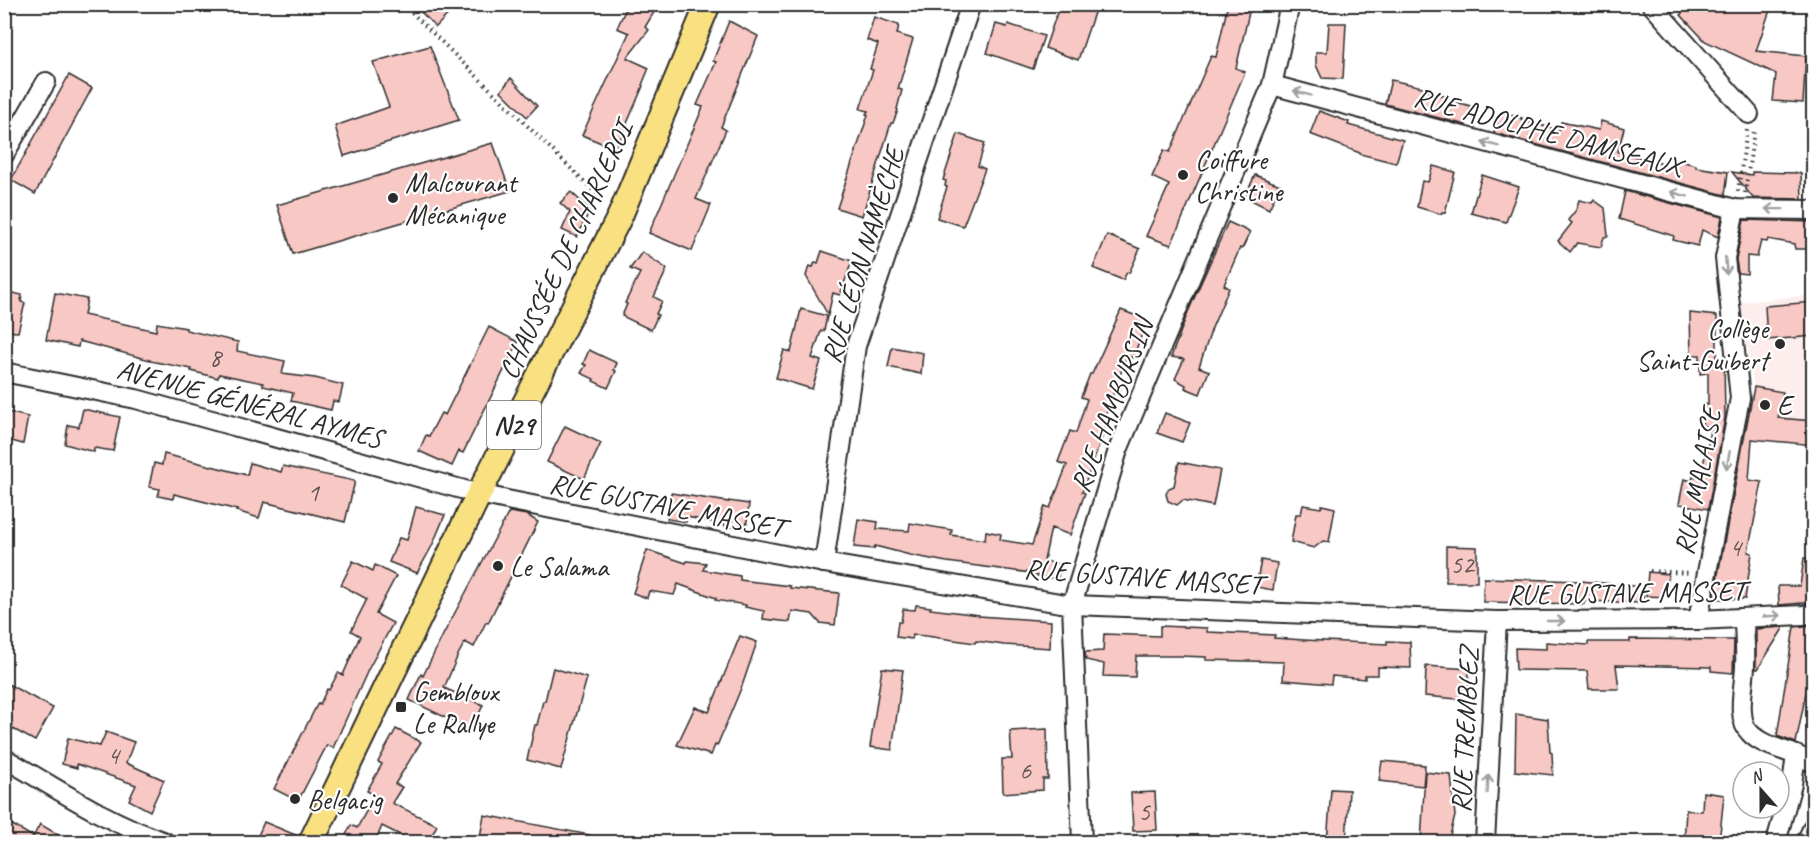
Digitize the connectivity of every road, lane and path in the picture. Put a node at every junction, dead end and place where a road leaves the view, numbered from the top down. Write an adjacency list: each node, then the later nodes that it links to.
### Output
1 (403, 4): 12 (path)
2 (708, 4): 12 (main road, CHAUSSÉE DE CHARLEROI / N29)
3 (971, 4): 15 (street, RUE LÉON NAMÈCHE)
4 (1290, 4): 7 (street, RUE HAMBURSIN)
5 (1651, 4): 8 (street)
6 (46, 82): 9 (street)
7 (1272, 85): 10 (street, RUE ADOLPHE DAMSEAUX, one-way to 7); 18 (street, RUE HAMBURSIN)
8 (1751, 122): 10 (path); 10 (path)
9 (4, 155)
10 (1739, 209): 11 (street, RUE ADOLPHE DAMSEAUX, one-way to 10); 17 (street, RUE MALAISE, one-way to 17)
11 (1814, 210)
12 (620, 216): 14 (main road, CHAUSSÉE DE CHARLEROI / N29)
13 (4, 372): 14 (street, AVENUE GÉNÉRAL AYMES)
14 (479, 494): 15 (street, RUE GUSTAVE MASSET); 28 (main road, CHAUSSÉE DE CHARLEROI / N29)
15 (824, 563): 18 (street, RUE GUSTAVE MASSET)
16 (1650, 571): 17 (path)
17 (1706, 574): 21 (street, RUE MALAISE)
18 (1072, 605): 22 (street, RUE GUSTAVE MASSET); 29 (street, RUE HAMBURSIN)
19 (1814, 613): 20 (street, RUE GUSTAVE MASSET, one-way to 19)
20 (1744, 618): 21 (street, RUE GUSTAVE MASSET); 23 (street)
21 (1698, 620): 22 (street, RUE GUSTAVE MASSET, one-way to 21)
22 (1497, 621): 30 (street, RUE TREMBLEZ, one-way to 22)
23 (1796, 755): 25 (street); 31 (street)
24 (4, 758): 27 (street)
25 (1814, 763)
26 (1814, 825): 32 (street)
27 (165, 843)
28 (311, 843)
29 (1082, 843)
30 (1485, 843)
31 (1776, 843)
32 (1806, 843)

